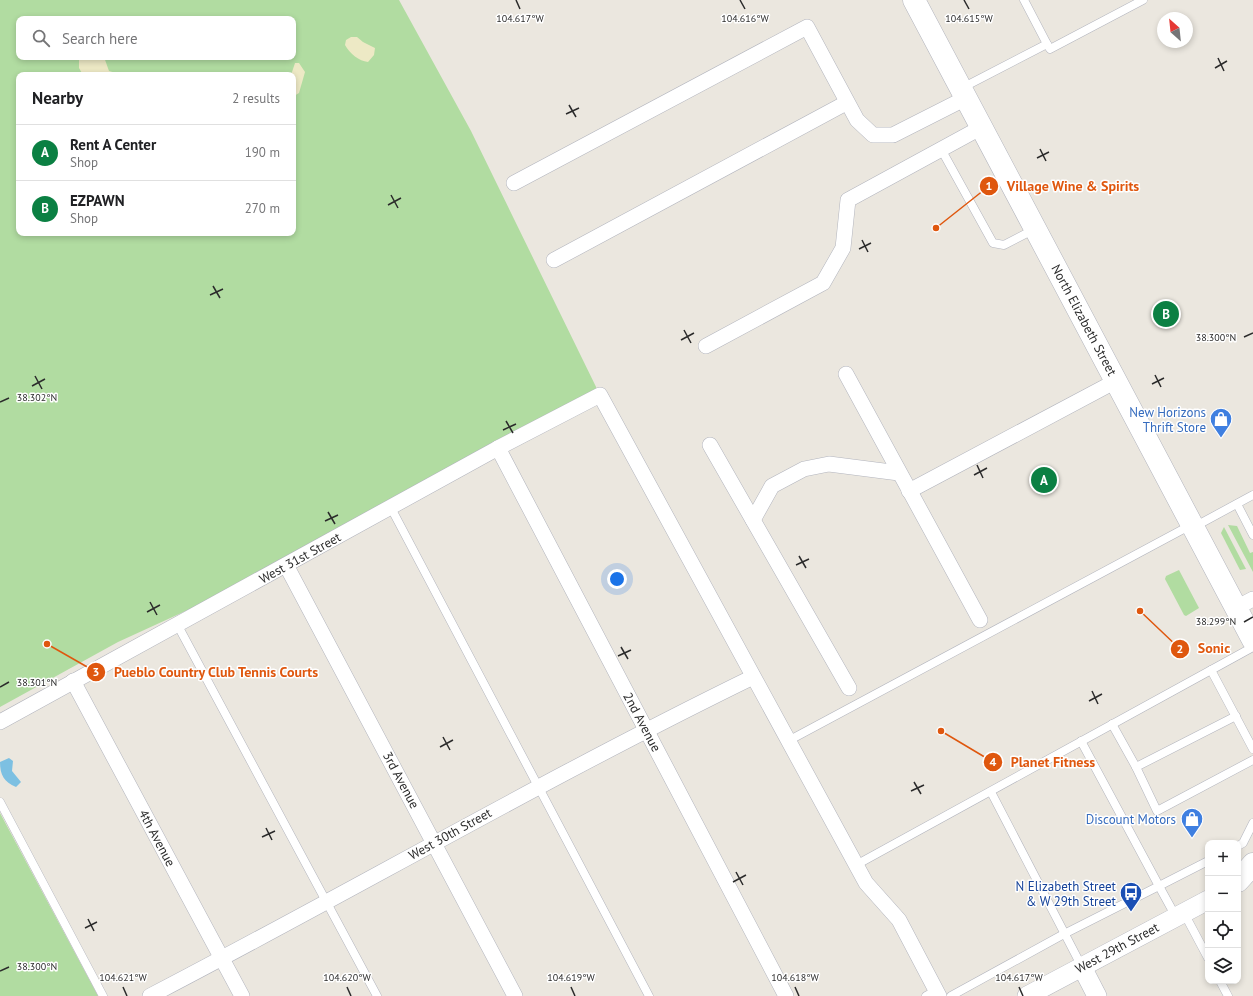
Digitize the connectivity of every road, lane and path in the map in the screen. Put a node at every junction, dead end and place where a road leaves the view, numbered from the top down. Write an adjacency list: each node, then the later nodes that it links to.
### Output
1 (914, 0): 6 (main road, North Elizabeth Street)
2 (1024, 0): 5 (lane)
3 (1142, 0): 4 (lane)
4 (1131, 3): 5 (lane)
5 (1047, 44): 6 (lane)
6 (964, 93): 7 (street); 8 (main road, North Elizabeth Street)
7 (846, 103): 10 (street); 12 (street)
8 (982, 127): 9 (street); 11 (main road, North Elizabeth Street)
9 (941, 149): 11 (lane); 13 (street)
10 (514, 183)
11 (1036, 229): 15 (main road, North Elizabeth Street)
12 (554, 260)
13 (706, 346)
14 (846, 374): 18 (street)
15 (1116, 381): 19 (street); 24 (main road, North Elizabeth Street)
16 (710, 445): 23 (street)
17 (498, 448): 22 (street, West 31st Street); 33 (street, West 31st Street); 39 (street, 2nd Avenue)
18 (900, 473): 19 (street); 23 (street)
19 (909, 491): 28 (street)
20 (1253, 495): 21 (lane)
21 (1237, 504): 24 (lane); 25 (lane)
22 (391, 508): 26 (street, West 31st Street); 45 (lane)
23 (753, 520): 35 (street)
24 (1193, 526): 27 (main road, North Elizabeth Street); 40 (lane)
25 (1253, 535)
26 (286, 565): 29 (street, West 31st Street); 49 (street, 3rd Avenue)
27 (1244, 603): 30 (main road, North Elizabeth Street)
28 (980, 620)
29 (177, 624): 34 (street, West 31st Street); 60 (lane)
30 (1253, 640)
31 (1253, 647): 32 (lane)
32 (1211, 670): 36 (lane); 38 (lane)
33 (753, 677): 39 (street, West 30th Street); 40 (street)
34 (74, 681): 37 (street, West 31st Street); 65 (street, 4th Avenue)
35 (849, 688)
36 (1236, 716): 42 (lane); 44 (lane)
37 (0, 722)
38 (1112, 724): 41 (lane); 44 (lane)
39 (645, 729): 45 (street, West 30th Street); 75 (street, 2nd Avenue)
40 (788, 741): 53 (street)
41 (1081, 741): 46 (lane); 59 (lane)
42 (1253, 749)
43 (1253, 760): 44 (lane)
44 (1136, 767)
45 (537, 786): 49 (street, West 30th Street); 74 (lane)
46 (991, 792): 53 (lane); 63 (lane)
47 (0, 802): 69 (lane)
48 (1253, 823): 50 (lane)
49 (435, 843): 60 (street, West 30th Street); 73 (street, 3rd Avenue)
50 (1241, 844)
51 (1205, 863): 59 (lane)
52 (1253, 864): 55 (main road)
53 (856, 865): 68 (street)
54 (1253, 876): 56 (street)
55 (1241, 880)
56 (1241, 882)
57 (1241, 884): 58 (main road)
58 (1253, 884)
59 (1159, 886): 62 (lane); 63 (lane)
60 (327, 902): 65 (street, West 30th Street); 72 (lane)
61 (1205, 902): 62 (street, West 29th Street)
62 (1180, 915): 64 (lane); 66 (street, West 29th Street)
63 (1064, 934): 66 (lane); 76 (lane)
64 (1205, 953)
65 (221, 959): 70 (street, West 30th Street); 71 (street, 4th Avenue)
66 (1082, 967): 77 (street, West 29th Street); 78 (street)
67 (1222, 984): 79 (lane)
68 (934, 994)
69 (102, 996)
70 (150, 996)
71 (242, 996)
72 (377, 996)
73 (515, 996)
74 (649, 996)
75 (786, 996)
76 (951, 996)
77 (1027, 996)
78 (1097, 996)
79 (1228, 996)

